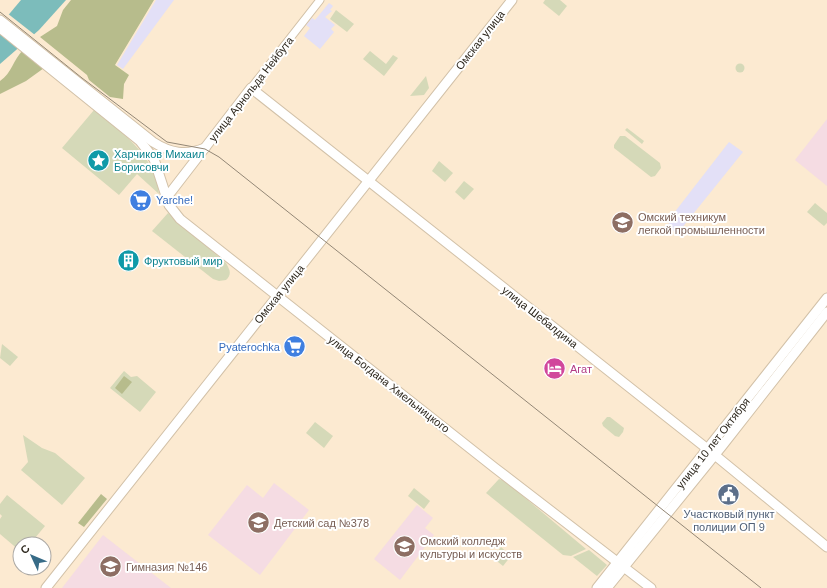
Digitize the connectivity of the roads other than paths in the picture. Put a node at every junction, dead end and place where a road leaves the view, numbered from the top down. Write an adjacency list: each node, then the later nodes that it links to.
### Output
1 (320, 0): 6 (street, улица Арнольда Нейбута)
2 (512, 0): 8 (main road, Омская улица)
3 (0, 20): 5 (main road)
4 (0, 28): 5 (main road)
5 (77, 85): 7 (main road); 9 (main road, улица Богдана Хмельницкого)
6 (252, 88): 7 (main road, улица Арнольда Нейбута); 8 (main road, улица Шебалдина)
7 (207, 147): 9 (main road, улица Арнольда Нейбута)
8 (370, 182): 10 (main road, Омская улица); 13 (main road, улица Шебалдина)
9 (167, 197): 10 (main road, улица Богдана Хмельницкого)
10 (278, 296): 15 (main road, улица Богдана Хмельницкого); 16 (main road, Омская улица)
11 (827, 298): 13 (main road, улица 10 лет Октября)
12 (827, 312): 13 (main road, улица 10 лет Октября)
13 (711, 453): 14 (main road, улица Шебалдина); 15 (main road, улица 10 лет Октября)
14 (827, 547)
15 (621, 565): 17 (main road, улица 10 лет Октября); 18 (main road, улица 10 лет Октября); 19 (main road, улица Богдана Хмельницкого)
16 (46, 588)
17 (597, 588)
18 (607, 588)
19 (651, 588)

